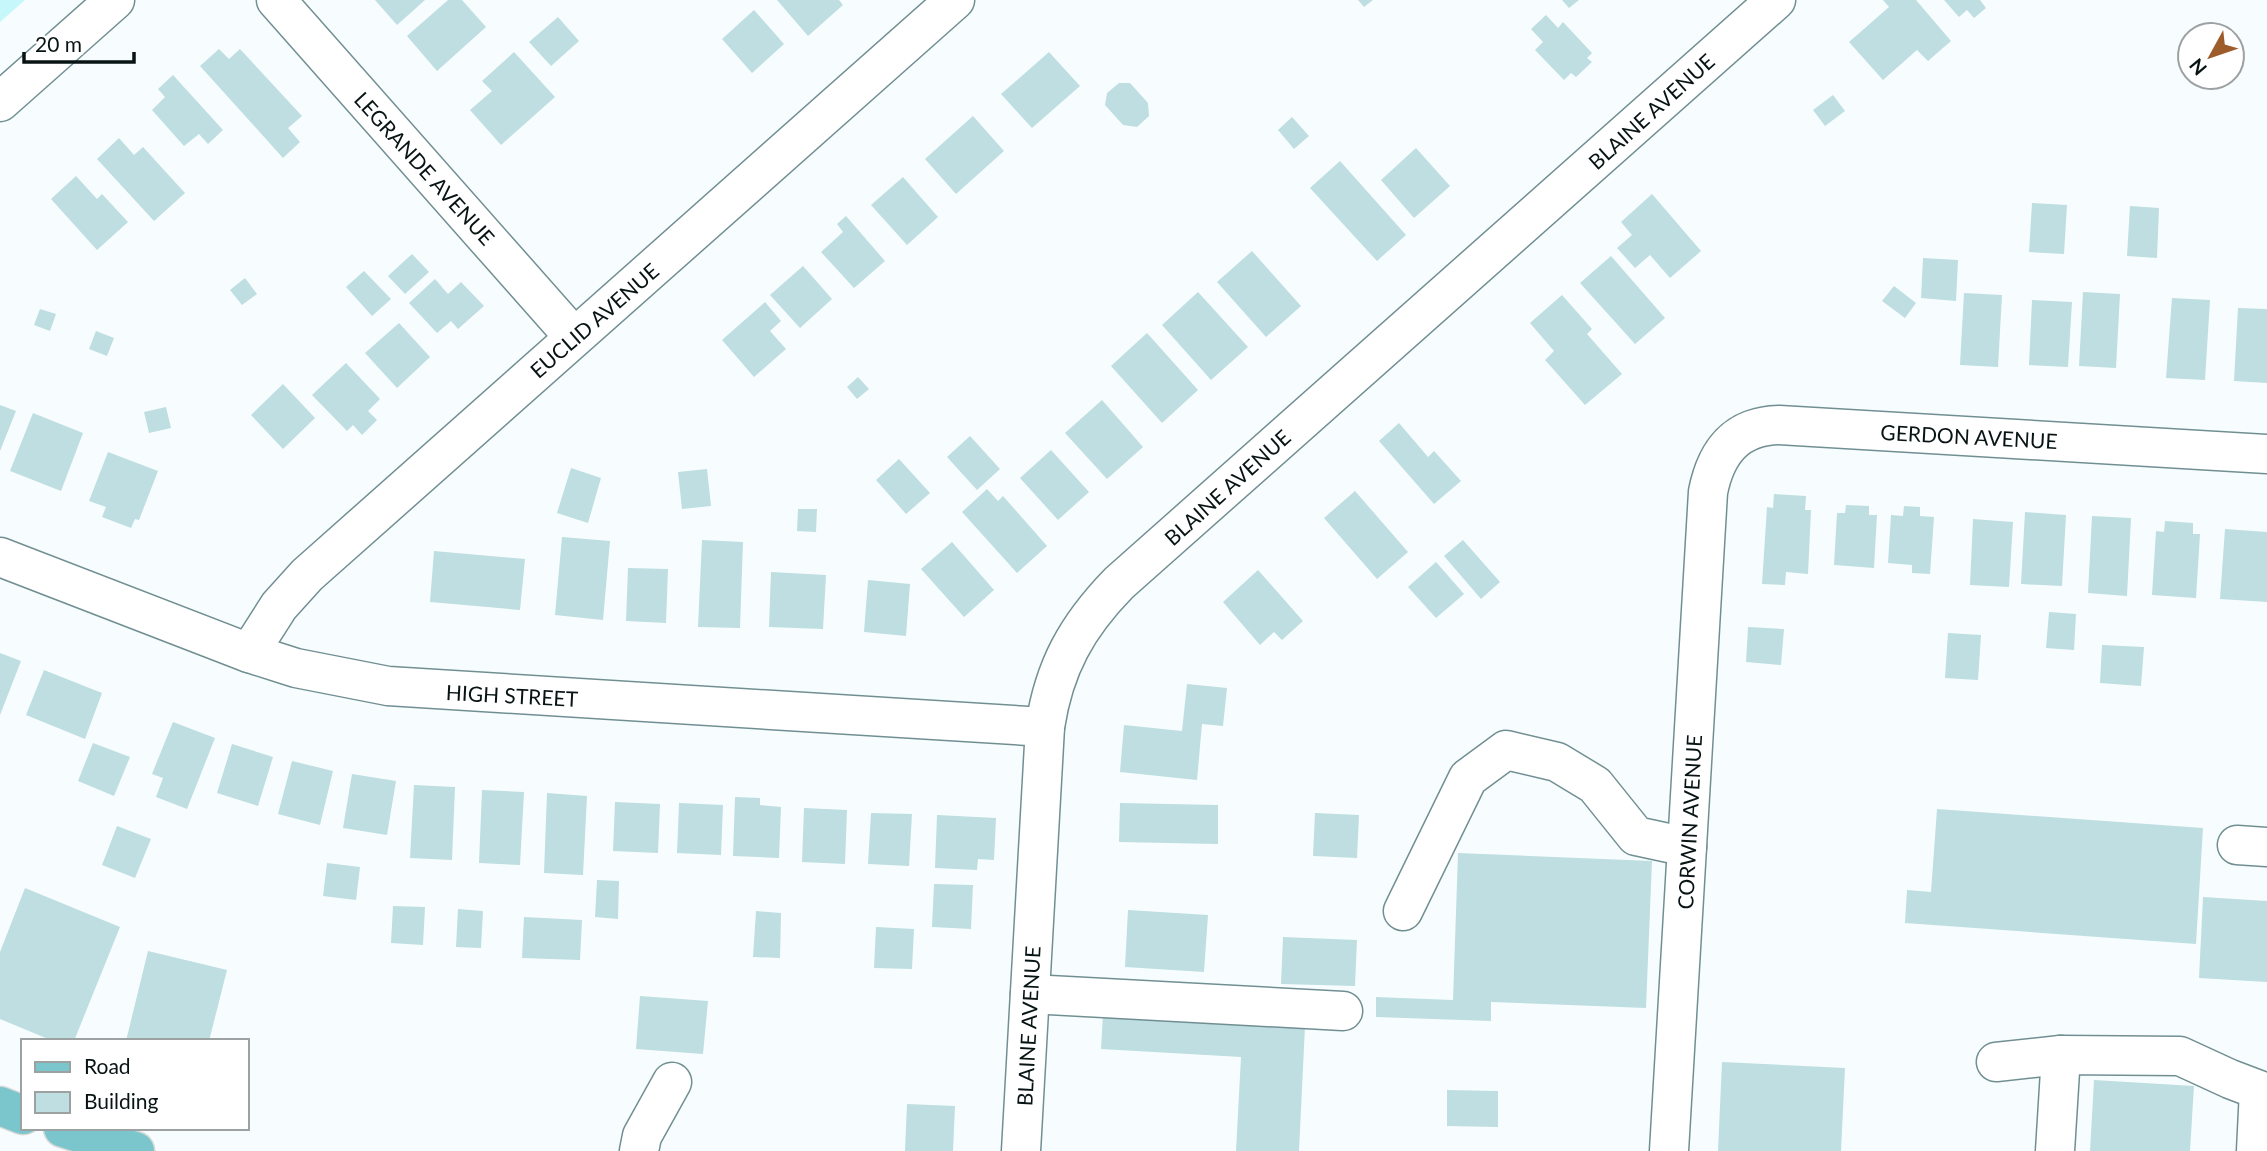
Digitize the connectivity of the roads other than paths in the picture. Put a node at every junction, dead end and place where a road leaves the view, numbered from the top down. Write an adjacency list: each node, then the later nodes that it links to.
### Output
1 (115, 0): 5 (street)
2 (276, 0): 6 (street, LEGRANDE AVENUE)
3 (955, 0): 6 (street, EUCLID AVENUE)
4 (1776, 0): 11 (street, BLAINE AVENUE)
5 (0, 102)
6 (574, 337): 10 (street, EUCLID AVENUE)
7 (2267, 454): 8 (street, GERDON AVENUE)
8 (1709, 492): 12 (street, CORWIN AVENUE)
9 (0, 557): 10 (street, HIGH STREET)
10 (249, 653): 11 (street, HIGH STREET)
11 (1045, 727): 14 (street, BLAINE AVENUE)
12 (1687, 847): 13 (street); 25 (street, CORWIN AVENUE)
13 (1403, 911)
14 (1030, 994): 15 (street); 24 (street, BLAINE AVENUE)
15 (1343, 1011)
16 (2061, 1055): 17 (street); 26 (street); 27 (street)
17 (1996, 1062)
18 (672, 1082): 23 (street)
19 (0, 1106): 20 (main road)
20 (21, 1114)
21 (69, 1130): 22 (main road)
22 (135, 1151)
23 (639, 1151)
24 (1021, 1151)
25 (1669, 1151)
26 (2055, 1151)
27 (2256, 1151)

